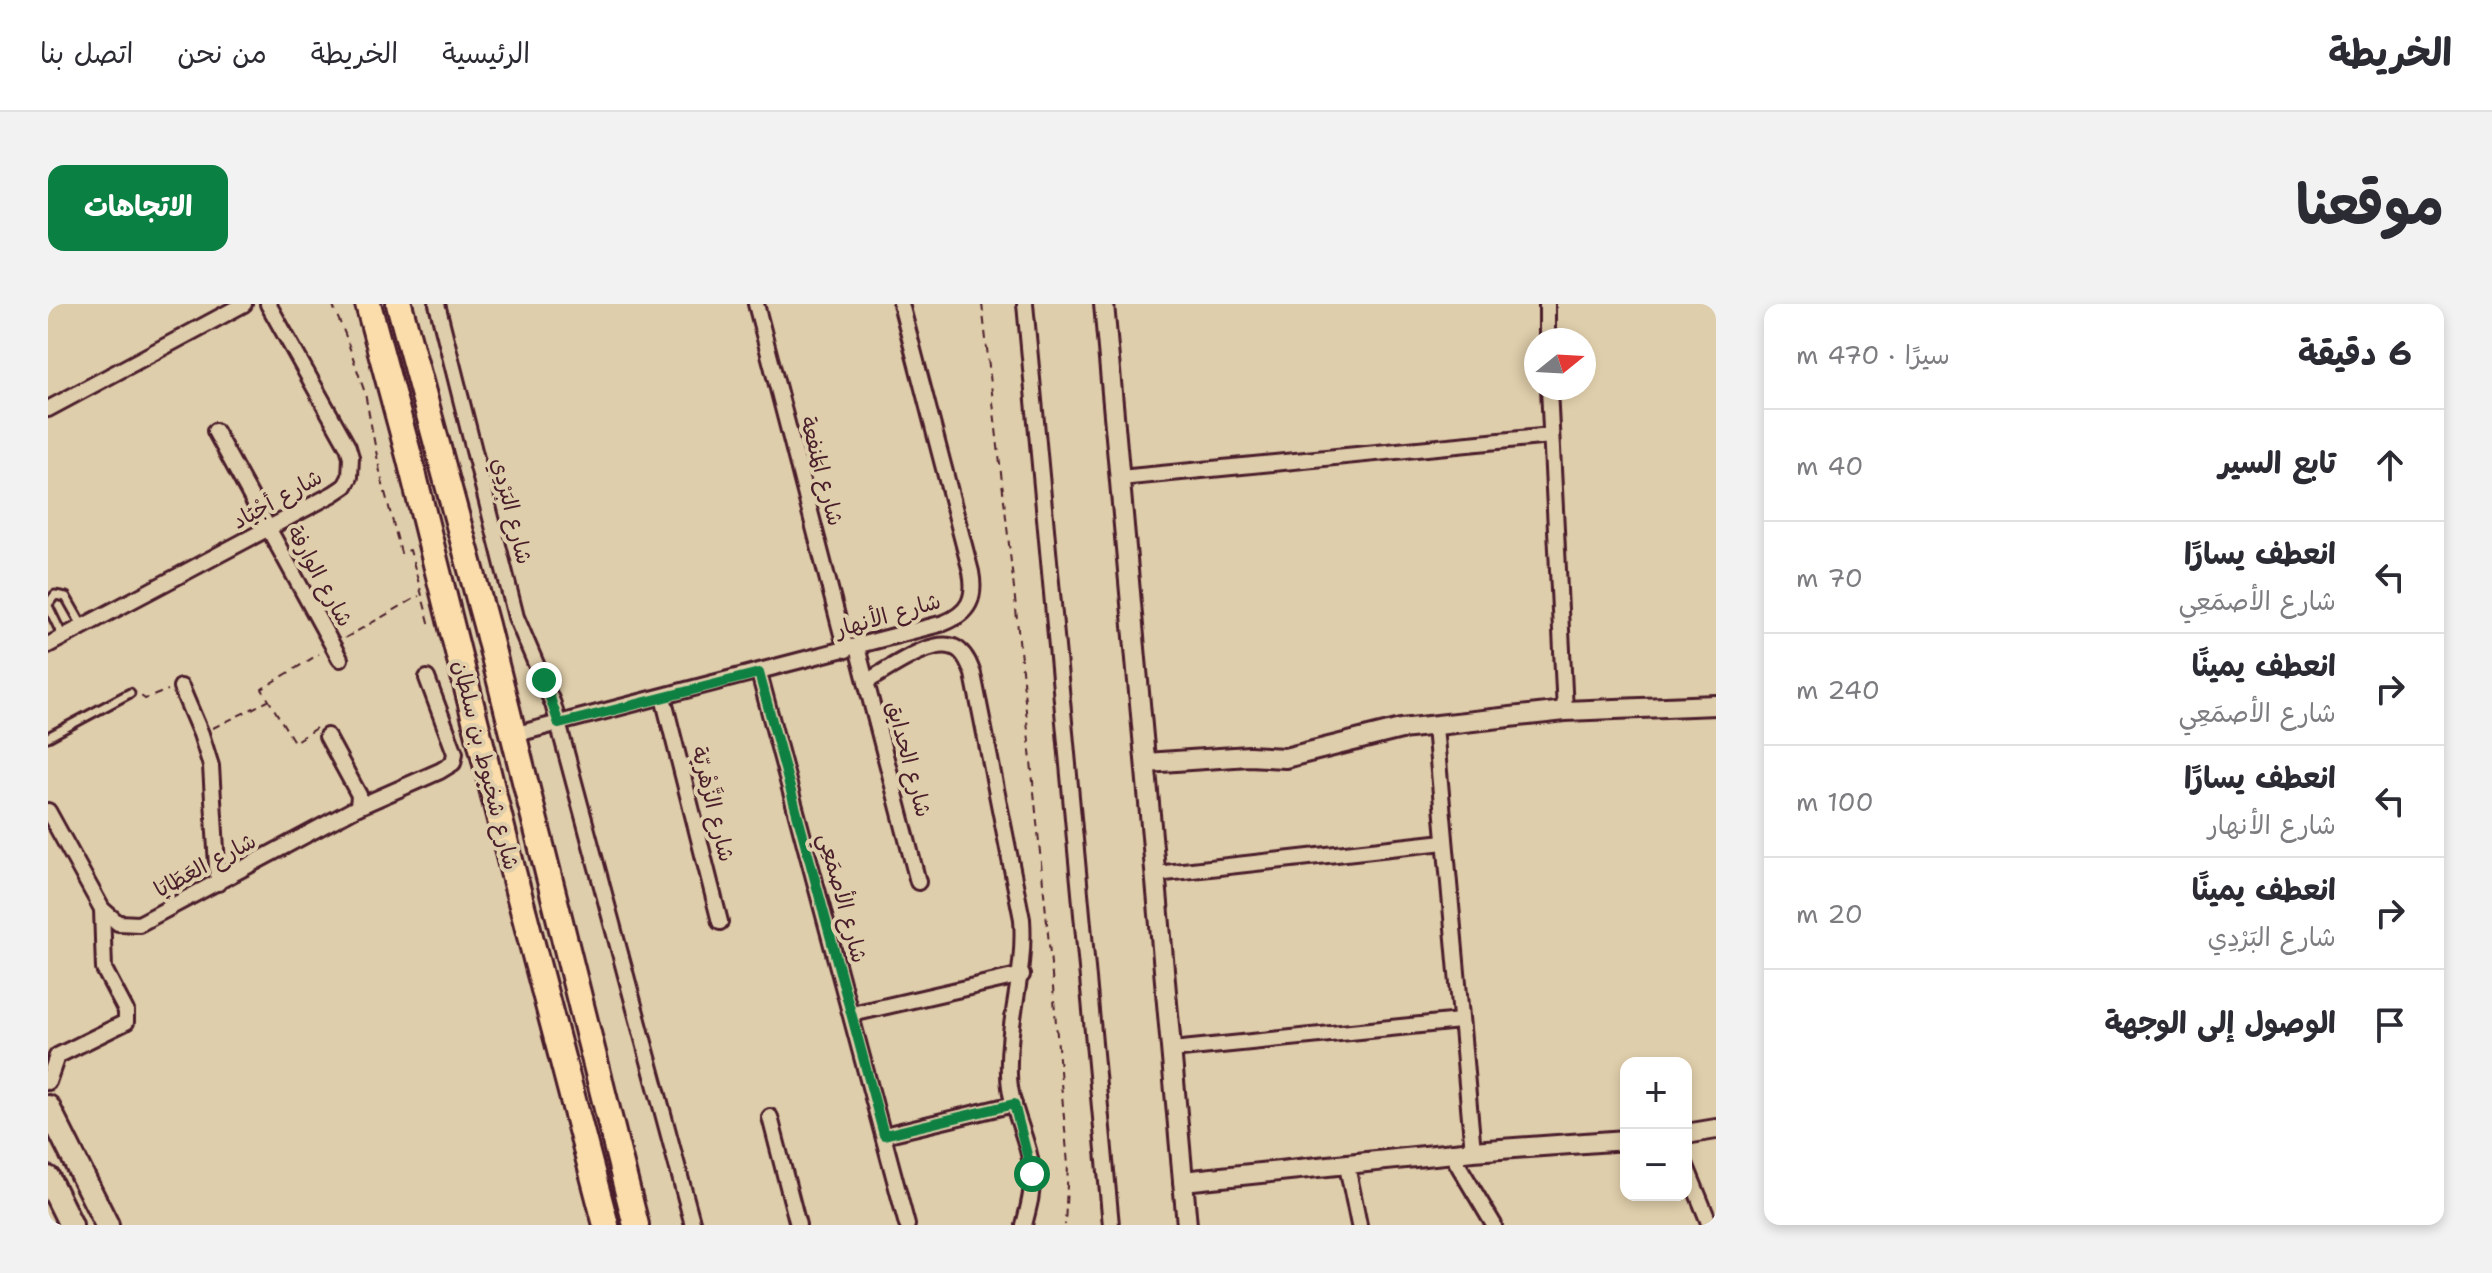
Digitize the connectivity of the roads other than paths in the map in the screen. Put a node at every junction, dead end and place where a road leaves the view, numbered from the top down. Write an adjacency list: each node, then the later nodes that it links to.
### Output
1 (244, 304): 13 (street)
2 (268, 304): 17 (street, شارع أجْيَاد)
3 (368, 304): 66 (main road, شارع شخبوط بن سلطان)
4 (399, 304): 34 (main road, شارع شخبوط بن سلطان)
5 (437, 304): 32 (street, شارع البَرْدِي)
6 (756, 304): 22 (street, شارع المَنفعة)
7 (901, 304): 22 (street, شارع الأنهار)
8 (1025, 304): 72 (street)
9 (1104, 304): 16 (street)
10 (1547, 304): 11 (street)
11 (1547, 328)
12 (1550, 400): 15 (street)
13 (48, 409)
14 (215, 431): 17 (street, شارع الوارفة)
15 (1551, 436): 16 (street); 31 (street)
16 (1120, 478): 37 (street)
17 (269, 529): 19 (street, شارع أجْيَاد); 23 (street, شارع الوارفة)
18 (48, 605): 19 (lane); 20 (lane)
19 (83, 627): 20 (street, شارع أجْيَاد)
20 (63, 637): 21 (street, شارع أجْيَاد)
21 (48, 645)
22 (852, 648): 24 (street, شارع الأنهار); 26 (street, شارع الحدايق)
23 (340, 659)
24 (759, 673): 29 (street, شارع الأنهار); 47 (street, شارع الأصمَعِي)
25 (427, 678): 38 (street, شارع العَطَايَا)
26 (866, 682): 42 (street, شارع الحدايق); 46 (street)
27 (181, 687): 43 (street)
28 (130, 693): 36 (lane)
29 (663, 697): 32 (street, شارع الأنهار); 45 (street, شارع الزَّهْريّة)
30 (1716, 705): 31 (street)
31 (1565, 711): 33 (street)
32 (559, 724): 34 (street, شارع الأنهار); 68 (street, شارع البَرْدِي)
33 (1435, 727): 37 (street); 40 (street)
34 (513, 735): 67 (main road, شارع شخبوط بن سلطان)
35 (327, 736): 38 (street)
36 (48, 737)
37 (1146, 763): 41 (street)
38 (358, 807): 43 (street, شارع العَطَايَا)
39 (48, 811): 44 (street)
40 (1444, 842): 41 (street); 48 (street)
41 (1156, 874): 49 (street)
42 (918, 882)
43 (218, 883): 44 (street, شارع العَطَايَا)
44 (102, 909): 50 (street)
45 (720, 922)
46 (1022, 975): 47 (street); 51 (street)
47 (852, 1014): 56 (street, شارع الأصمَعِي)
48 (1460, 1021): 49 (street); 58 (street)
49 (1172, 1050): 62 (street)
50 (48, 1082)
51 (1014, 1104): 56 (street); 71 (street)
52 (48, 1107): 65 (main road)
53 (770, 1117): 69 (street)
54 (1716, 1129): 55 (street)
55 (1692, 1133)
56 (884, 1135): 70 (street, شارع الأصمَعِي)
57 (1620, 1140): 58 (street)
58 (1473, 1151): 59 (street)
59 (1451, 1153): 60 (street); 75 (street)
60 (1347, 1166): 62 (street); 74 (street)
61 (48, 1178): 64 (main road)
62 (1183, 1181): 73 (street)
63 (1692, 1181): 76 (street)
64 (71, 1225)
65 (107, 1225)
66 (606, 1225)
67 (636, 1225)
68 (693, 1225)
69 (798, 1225)
70 (907, 1225)
71 (1024, 1225)
72 (1111, 1225)
73 (1187, 1225)
74 (1359, 1225)
75 (1494, 1225)
76 (1710, 1225)

